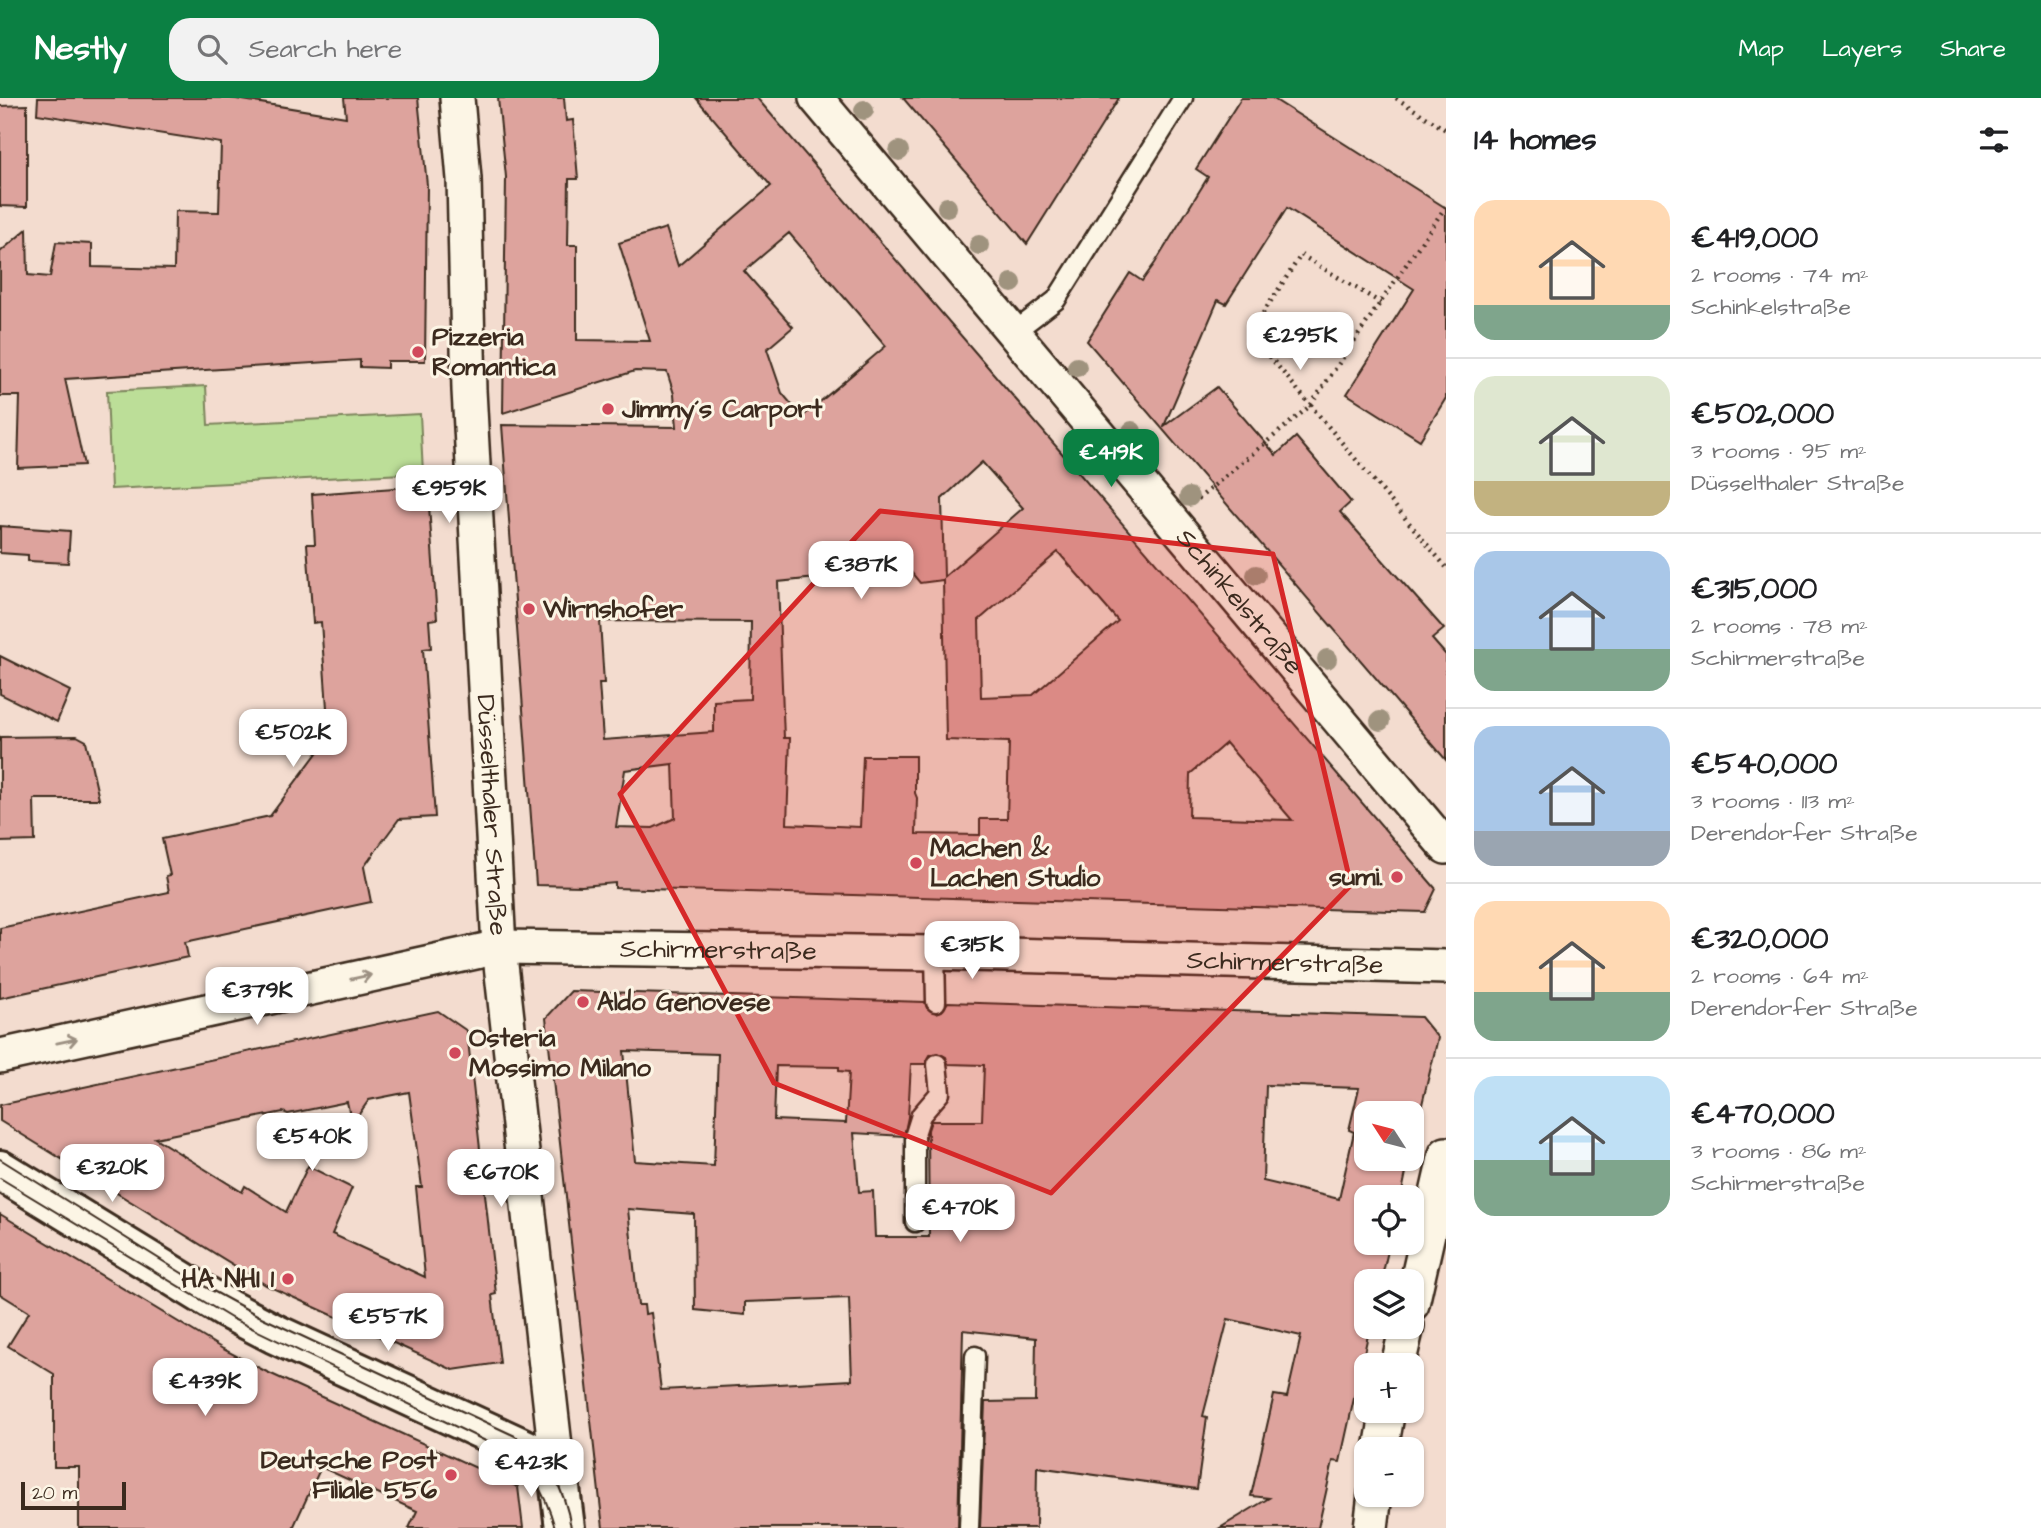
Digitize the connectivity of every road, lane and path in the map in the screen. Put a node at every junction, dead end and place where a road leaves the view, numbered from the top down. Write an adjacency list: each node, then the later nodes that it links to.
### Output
1 (457, 98): 13 (street, Düsselthaler Straße)
2 (816, 98): 8 (street, Schinkelstraße)
3 (1183, 98): 8 (lane)
4 (1396, 98): 5 (path)
5 (1446, 130)
6 (1446, 206): 7 (path)
7 (1381, 303): 9 (path); 9 (path)
8 (1014, 331): 10 (street, Schinkelstraße)
9 (1310, 406): 10 (path); 11 (path)
10 (1172, 520): 12 (street, Schinkelstraße)
11 (1446, 566)
12 (1446, 847)
13 (499, 947): 14 (street, Schirmerstraße); 17 (street, Schirmerstraße, one-way to 13); 24 (street, Düsselthaler Straße)
14 (935, 953): 15 (street, Schirmerstraße); 16 (lane)
15 (1446, 967)
16 (936, 1002)
17 (0, 1056)
18 (937, 1064): 21 (lane)
19 (1446, 1154): 22 (street)
20 (0, 1170): 24 (street)
21 (915, 1222)
22 (1420, 1269)
23 (975, 1356): 27 (lane)
24 (557, 1464): 26 (street, Düsselthaler Straße)
25 (1374, 1507): 28 (street)
26 (565, 1528)
27 (969, 1528)
28 (1371, 1528)

